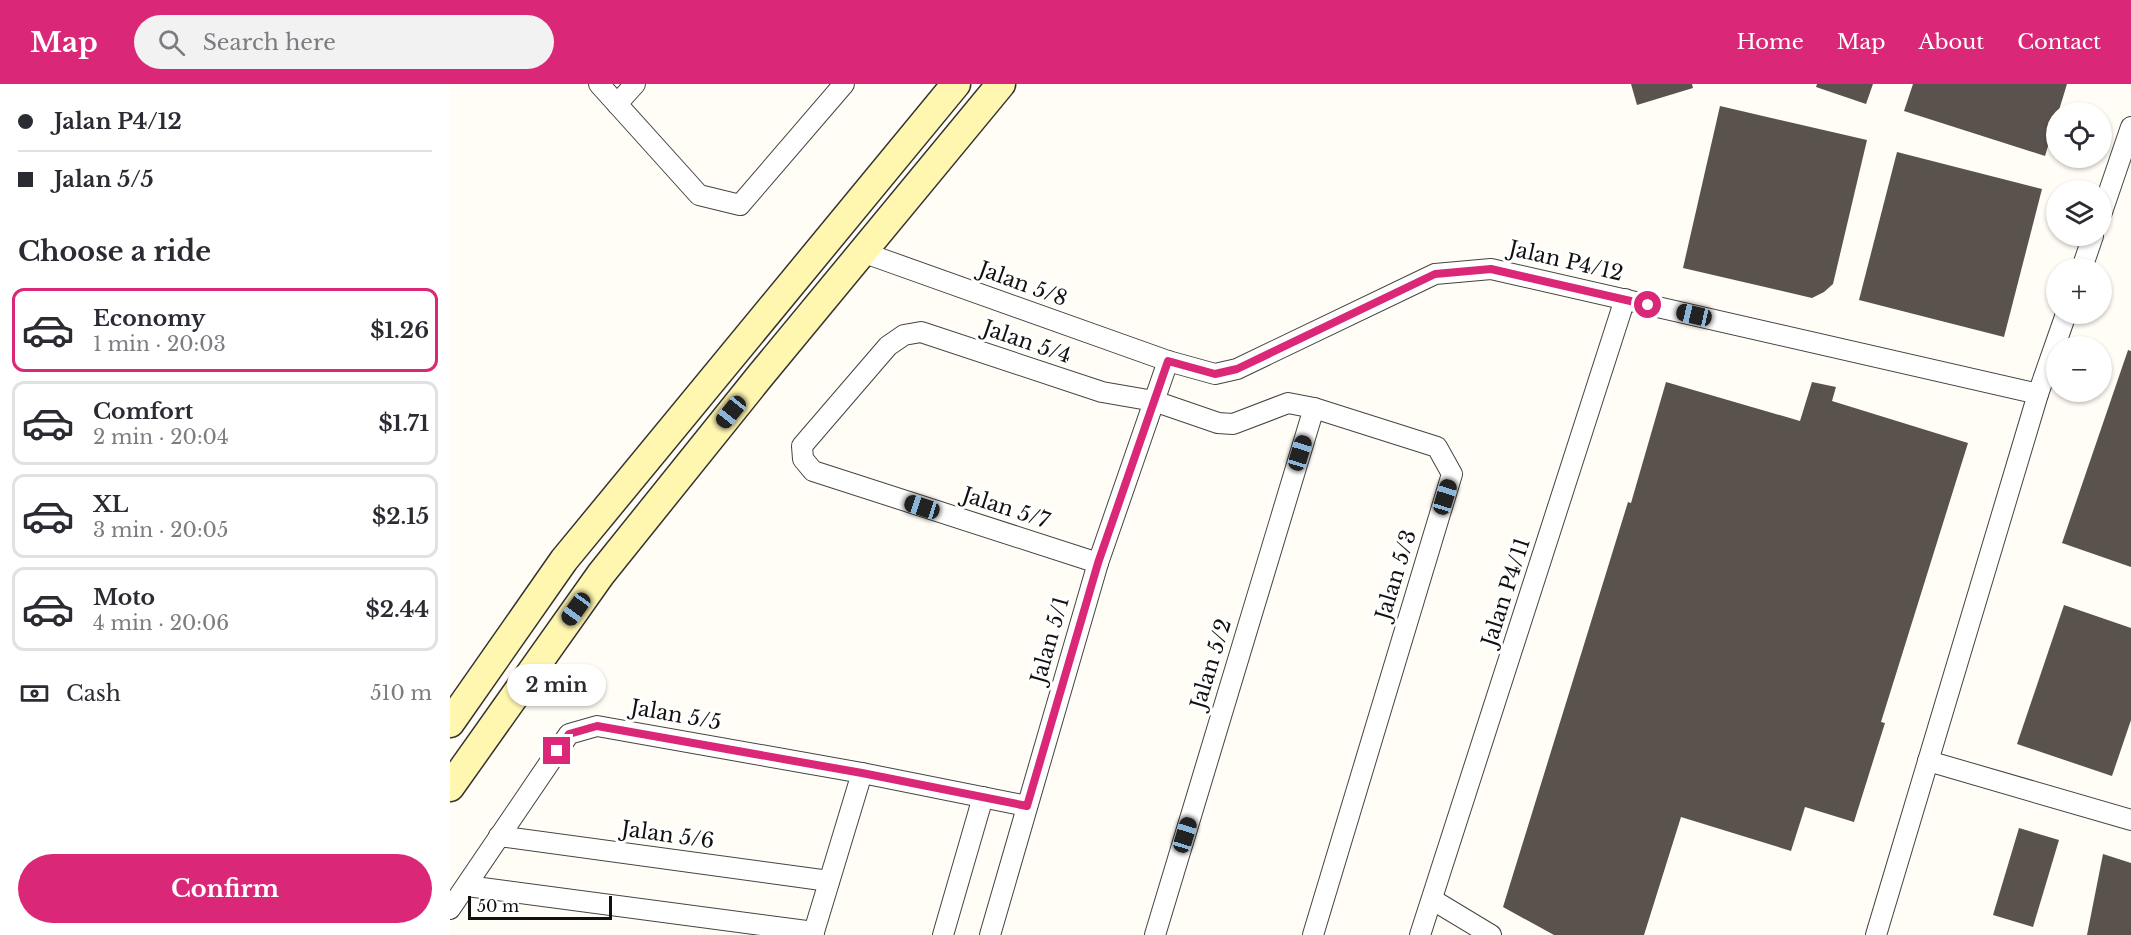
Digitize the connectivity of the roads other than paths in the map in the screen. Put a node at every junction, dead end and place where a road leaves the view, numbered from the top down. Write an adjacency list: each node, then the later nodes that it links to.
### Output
1 (599, 84): 6 (street)
2 (635, 84): 6 (street)
3 (844, 84): 6 (street)
4 (956, 84): 17 (street)
5 (1001, 84): 9 (street)
6 (617, 104)
7 (2131, 127): 8 (street)
8 (2112, 183)
9 (862, 252): 13 (street, Jalan 5/8); 19 (street)
10 (1625, 299): 13 (street, Jalan P4/12); 14 (street, Jalan P4/12); 30 (street, Jalan P4/11)
11 (2062, 324): 14 (street)
12 (888, 346): 15 (street, Jalan 5/4); 18 (street, Jalan 5/7)
13 (1168, 361): 15 (street, Jalan 5/1)
14 (2038, 394): 21 (street)
15 (1154, 401): 16 (street, Jalan 5/3); 18 (street, Jalan 5/1)
16 (1314, 408): 35 (street, Jalan 5/2); 36 (street, Jalan 5/3)
17 (564, 560): 19 (street); 20 (street)
18 (1098, 563): 25 (street, Jalan 5/1)
19 (602, 574): 23 (street)
20 (450, 723)
21 (1928, 761): 26 (street); 39 (street)
22 (862, 773): 24 (street, Jalan 5/5); 27 (street, Jalan 5/5); 28 (street)
23 (450, 788)
24 (983, 797): 25 (street, Jalan 5/5); 33 (street)
25 (1027, 806): 34 (street, Jalan 5/1)
26 (2131, 820)
27 (499, 836): 28 (street, Jalan 5/6); 29 (street, Jalan 5/5)
28 (830, 881): 32 (street)
29 (467, 886): 31 (street, Jalan 5/5); 32 (street)
30 (1433, 900): 37 (street, Jalan P4/11); 38 (street)
31 (450, 909)
32 (814, 934)
33 (943, 935)
34 (990, 935)
35 (1155, 935)
36 (1313, 935)
37 (1420, 935)
38 (1491, 935)
39 (1876, 935)

